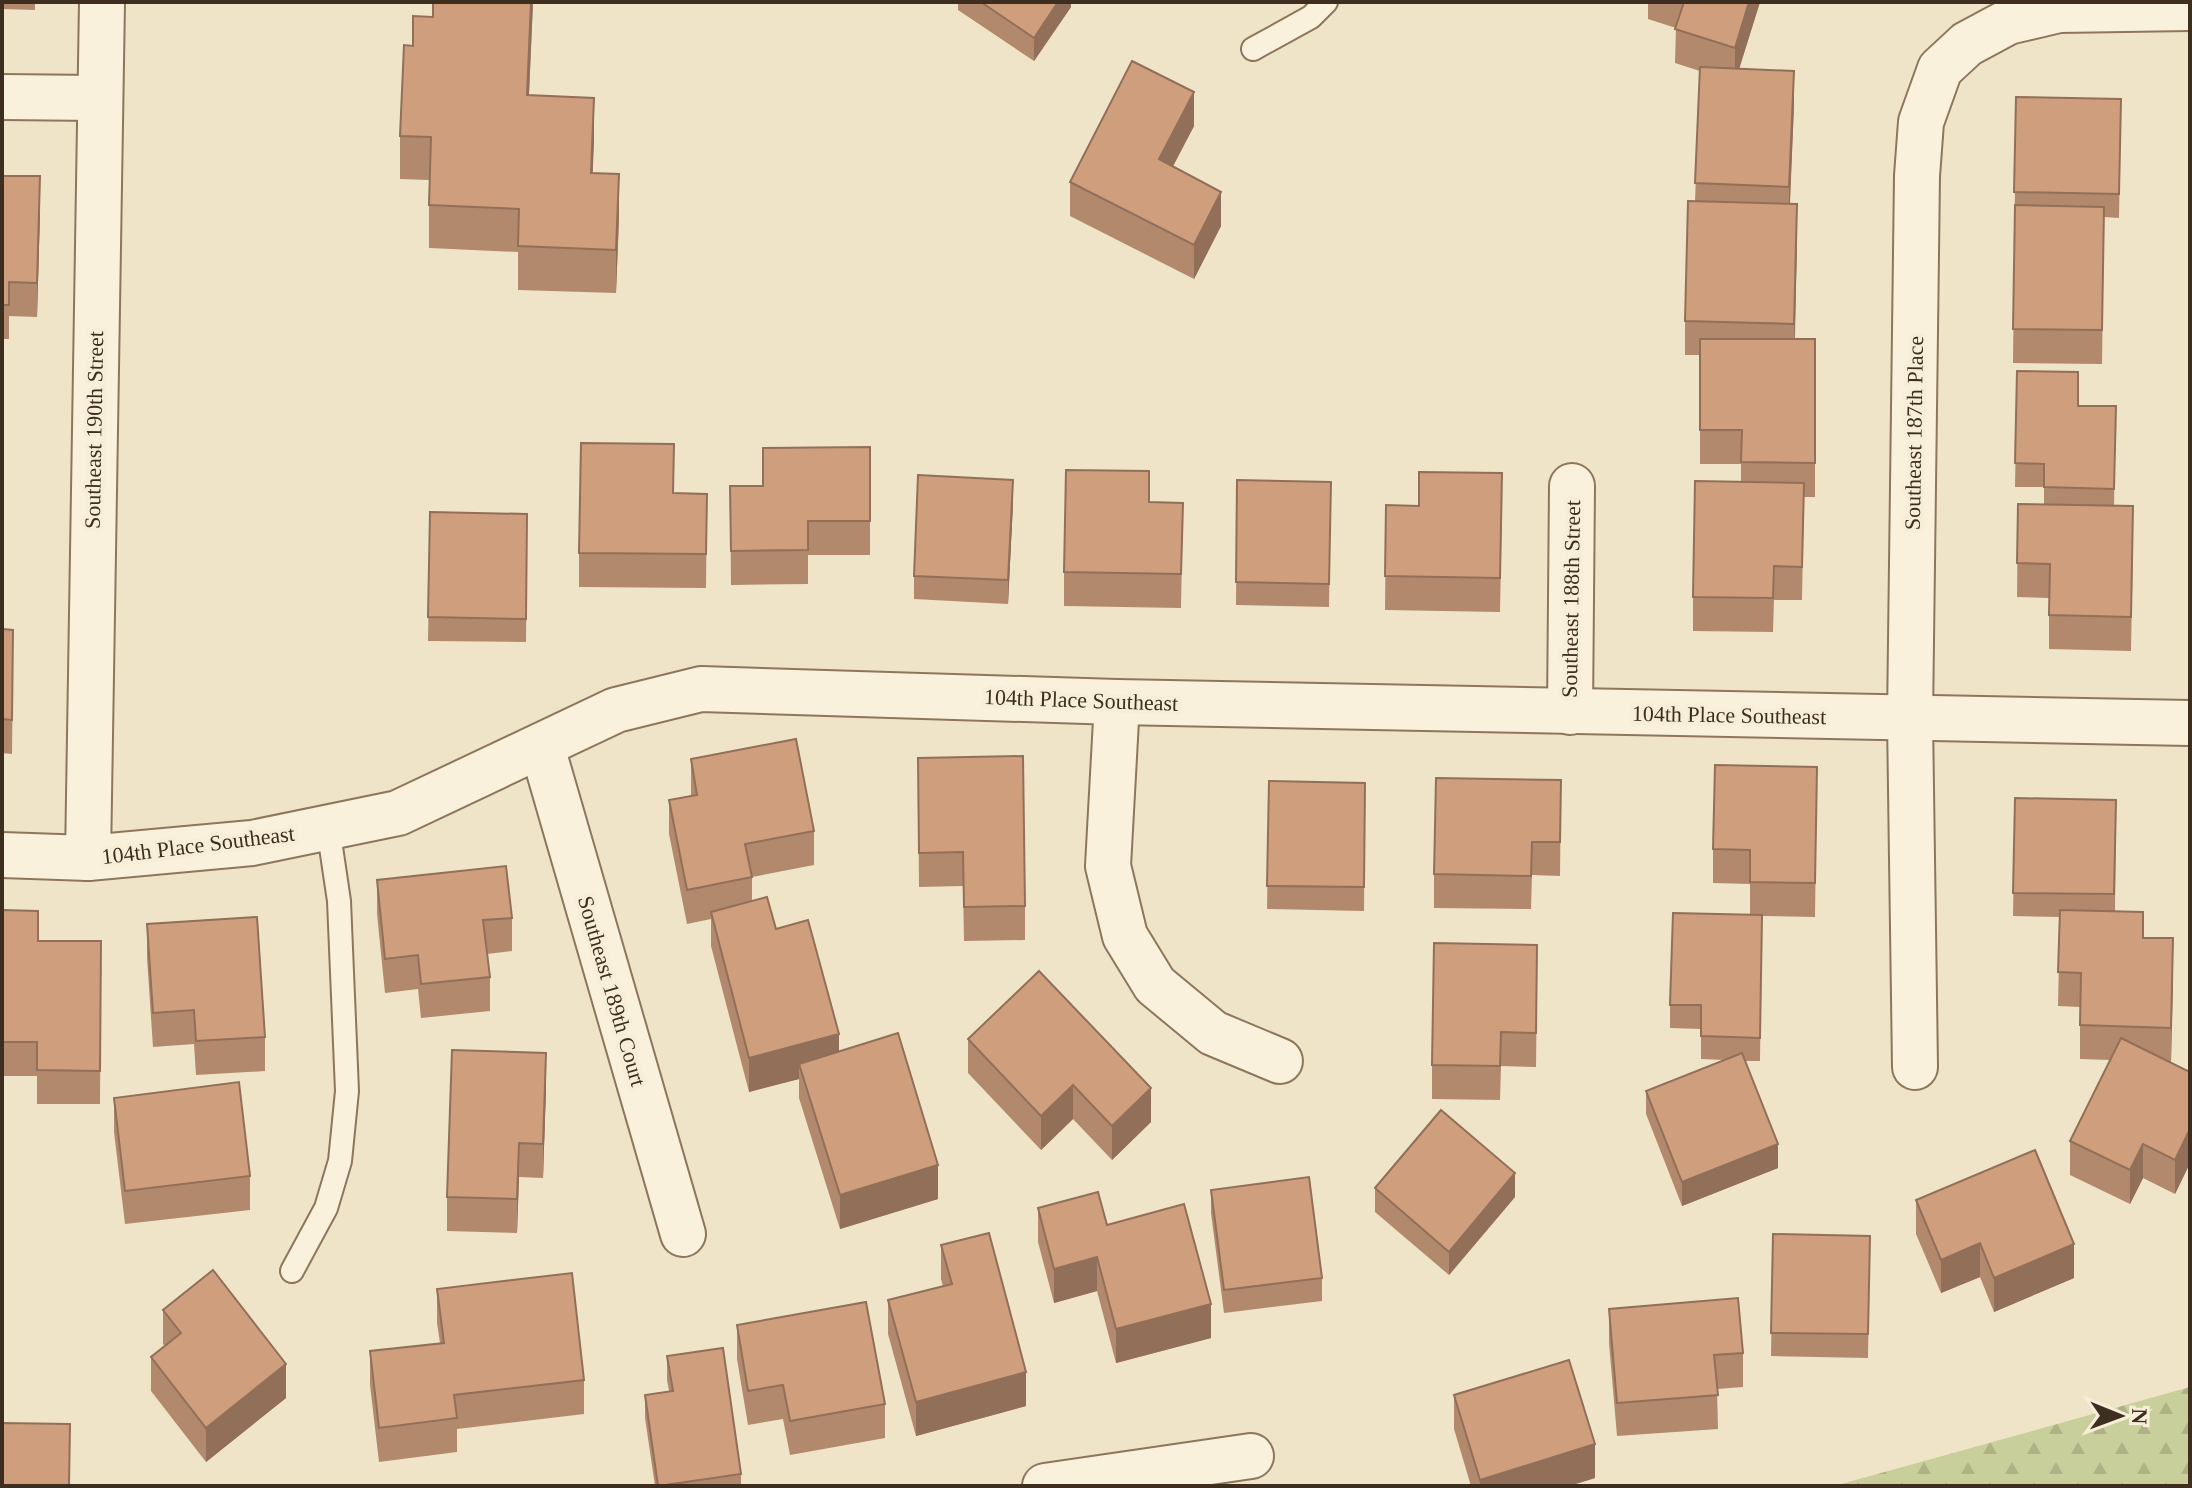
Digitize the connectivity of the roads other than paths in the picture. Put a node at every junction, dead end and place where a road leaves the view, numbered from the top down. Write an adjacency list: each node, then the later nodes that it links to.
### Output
1 (102, 2): 6 (street, Southeast 190th Street)
2 (1326, 2): 4 (lane)
3 (2190, 8): 10 (street, Southeast 187th Place)
4 (1253, 49)
5 (2, 97): 6 (street)
6 (98, 98): 15 (street, Southeast 190th Street)
7 (1572, 486): 9 (street, Southeast 188th Street)
8 (1117, 702): 9 (street, 104th Place Southeast); 12 (street, 104th Place Southeast); 16 (street)
9 (1570, 712): 10 (street, 104th Place Southeast)
10 (1910, 719): 11 (street, 104th Place Southeast); 17 (street, Southeast 187th Place)
11 (2190, 723)
12 (542, 747): 13 (street, 104th Place Southeast); 18 (street, Southeast 189th Court)
13 (328, 827): 15 (street, 104th Place Southeast); 19 (lane)
14 (2, 855): 15 (street, 104th Place Southeast)
15 (88, 858)
16 (1280, 1061)
17 (1915, 1067)
18 (683, 1234)
19 (292, 1271)
20 (1251, 1456): 21 (street)
21 (1045, 1486)

